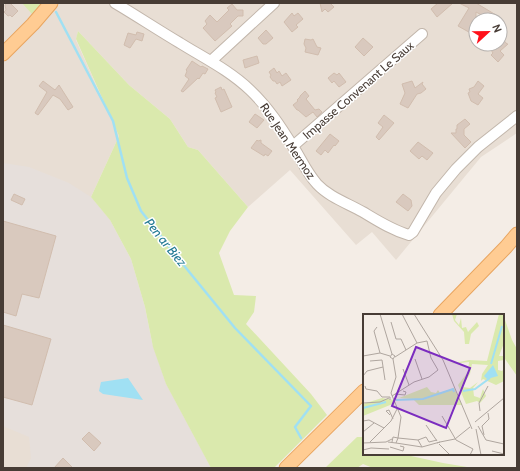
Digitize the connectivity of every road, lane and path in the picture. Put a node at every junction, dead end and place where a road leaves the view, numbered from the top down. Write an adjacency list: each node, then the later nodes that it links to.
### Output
1 (51, 3): 5 (main road)
2 (115, 3): 7 (street, Rue Jean Mermoz)
3 (274, 3): 7 (street)
4 (422, 34): 9 (street, Impasse Convenant Le Saux)
5 (8, 44): 6 (main road)
6 (3, 54)
7 (211, 61): 9 (street, Rue Jean Mermoz)
8 (517, 116): 9 (street, Rue Jean Mermoz)
9 (293, 146)
10 (517, 234): 11 (main road)
11 (441, 314)
12 (363, 392): 13 (main road)
13 (316, 438): 14 (main road); 15 (main road)
14 (286, 468)
15 (291, 468)

